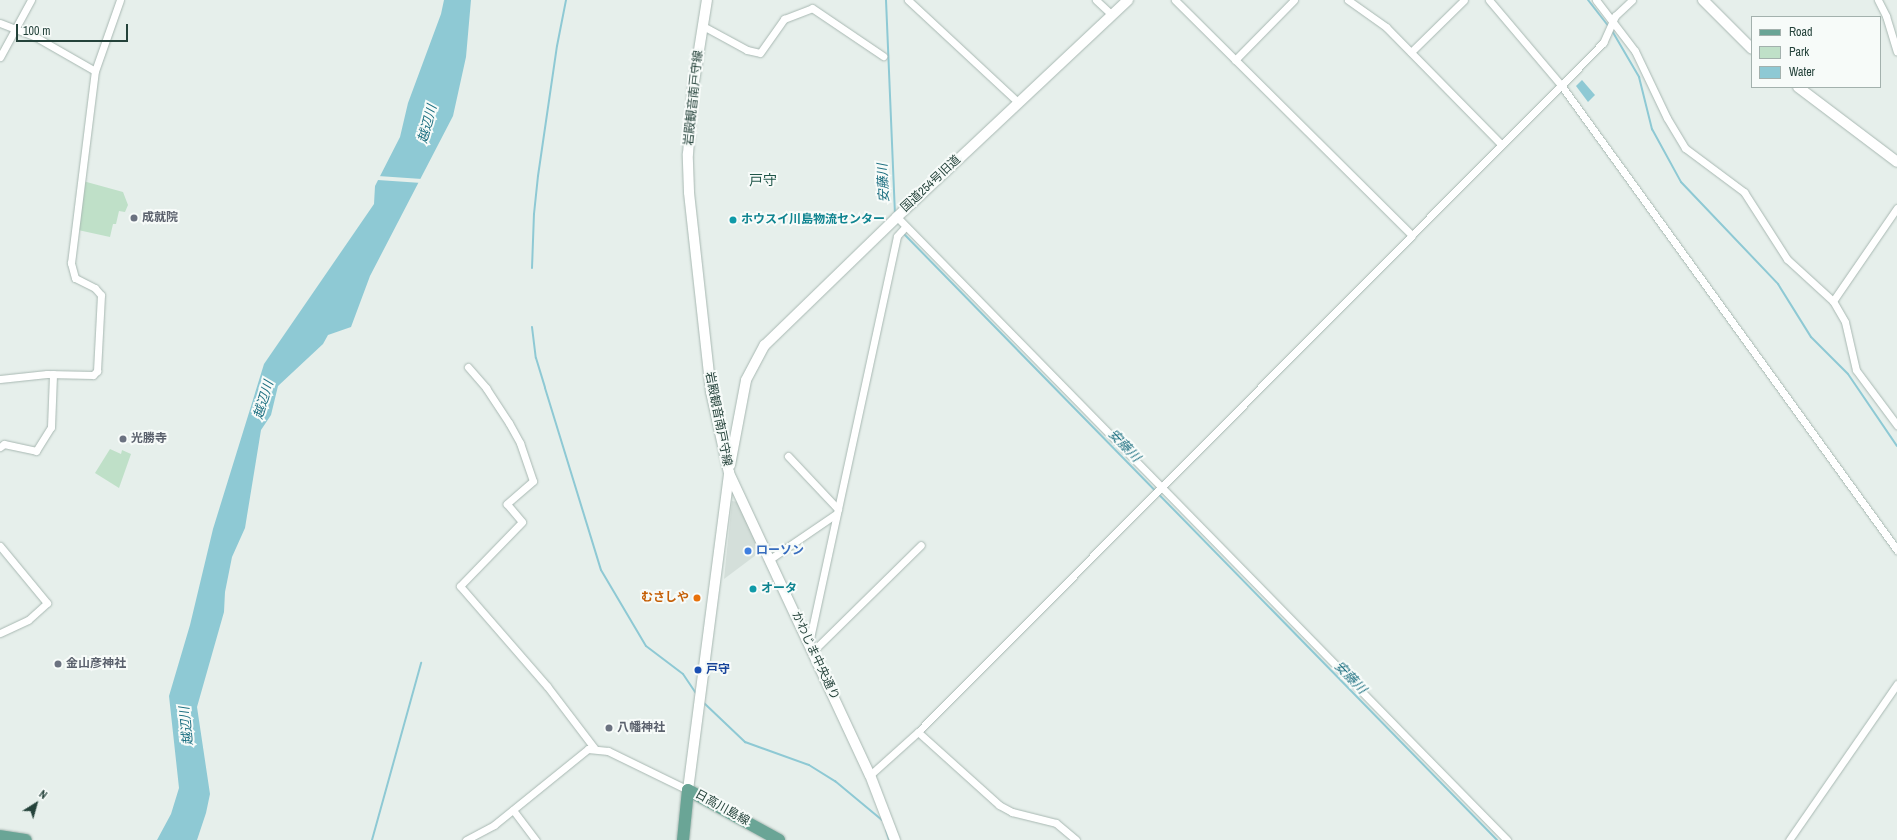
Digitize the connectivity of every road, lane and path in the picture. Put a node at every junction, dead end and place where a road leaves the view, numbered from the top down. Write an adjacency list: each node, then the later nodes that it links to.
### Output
1 (31, 0): 20 (street)
2 (120, 0): 27 (street)
3 (707, 0): 19 (street, 岩殿観音南戸守線)
4 (908, 0): 30 (street)
5 (1096, 0): 16 (street)
6 (1128, 0): 16 (street, 国道254号旧道)
7 (1175, 0): 26 (street)
8 (1294, 0): 26 (street)
9 (1348, 0): 23 (street)
10 (1464, 0): 23 (street)
11 (1489, 0): 28 (street)
12 (1596, 0): 17 (street)
13 (1632, 0): 17 (street)
14 (1703, 0): 21 (street)
15 (1878, 0): 22 (street)
16 (1112, 15): 30 (street, 国道254号旧道)
17 (1612, 21): 28 (street); 37 (street)
18 (0, 23): 20 (street)
19 (703, 26): 24 (street); 44 (street, 岩殿観音南戸守線)
20 (16, 28): 25 (street); 27 (street)
21 (1751, 48)
22 (1897, 50)
23 (1410, 52): 31 (street)
24 (883, 56)
25 (0, 57)
26 (1235, 60): 36 (street)
27 (95, 71): 39 (street)
28 (1561, 85): 31 (street); 49 (street)
29 (1799, 88): 32 (street)
30 (1019, 103): 34 (street, 国道254号旧道)
31 (1502, 144): 36 (street)
32 (1897, 162)
33 (1897, 208): 37 (street)
34 (897, 217): 35 (street); 44 (street, 国道254号旧道)
35 (906, 226): 45 (street); 46 (street)
36 (1412, 235): 45 (street)
37 (1833, 301): 41 (street)
38 (468, 367): 55 (street)
39 (53, 374): 40 (street); 42 (street)
40 (0, 379)
41 (1897, 425)
42 (0, 447)
43 (788, 456): 46 (street)
44 (729, 473): 50 (street, かわじま中央通り); 57 (street, 岩殿観音南戸守線)
45 (1161, 487): 54 (street); 67 (street)
46 (837, 511): 50 (street); 52 (street)
47 (921, 545): 52 (street)
48 (0, 546): 51 (street)
49 (1897, 550)
50 (770, 559): 52 (street, かわじま中央通り)
51 (0, 633)
52 (811, 647): 56 (street, かわじま中央通り)
53 (1897, 684): 68 (street)
54 (918, 732): 56 (street); 66 (street)
55 (596, 749): 57 (street); 58 (street)
56 (870, 775): 65 (street, かわじま中央通り)
57 (688, 790): 63 (main road, 日高川島線); 64 (main road, 日高川島線)
58 (513, 810): 61 (street); 62 (street)
59 (0, 836): 60 (main road)
60 (26, 840)
61 (466, 840)
62 (536, 840)
63 (683, 840)
64 (779, 840)
65 (896, 840)
66 (1075, 840)
67 (1507, 840)
68 (1788, 840)

